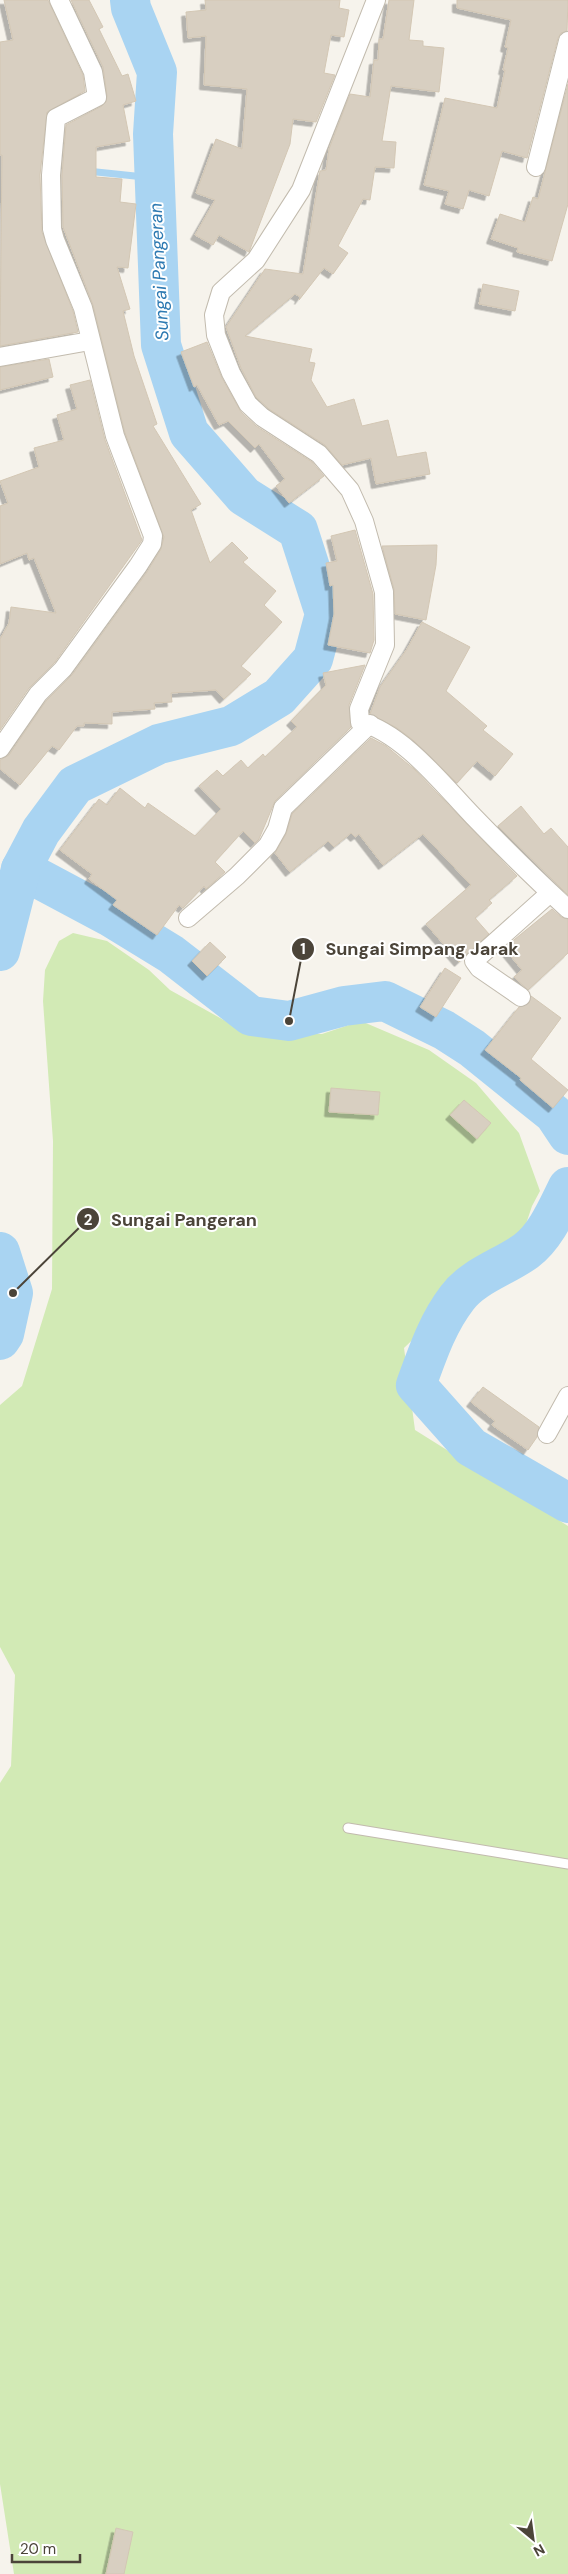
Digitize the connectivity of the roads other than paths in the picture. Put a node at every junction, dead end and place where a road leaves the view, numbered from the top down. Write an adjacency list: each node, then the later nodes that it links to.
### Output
1 (59, 0): 5 (street)
2 (376, 0): 7 (street)
3 (568, 41): 4 (street)
4 (536, 168)
5 (90, 340): 6 (street); 8 (street)
6 (0, 357)
7 (370, 724): 9 (street); 11 (street)
8 (0, 749)
9 (550, 893): 10 (street); 12 (street)
10 (568, 909)
11 (188, 918)
12 (521, 997)
13 (568, 1396): 14 (street)
14 (547, 1434)
15 (348, 1828): 16 (lane)
16 (568, 1864)

